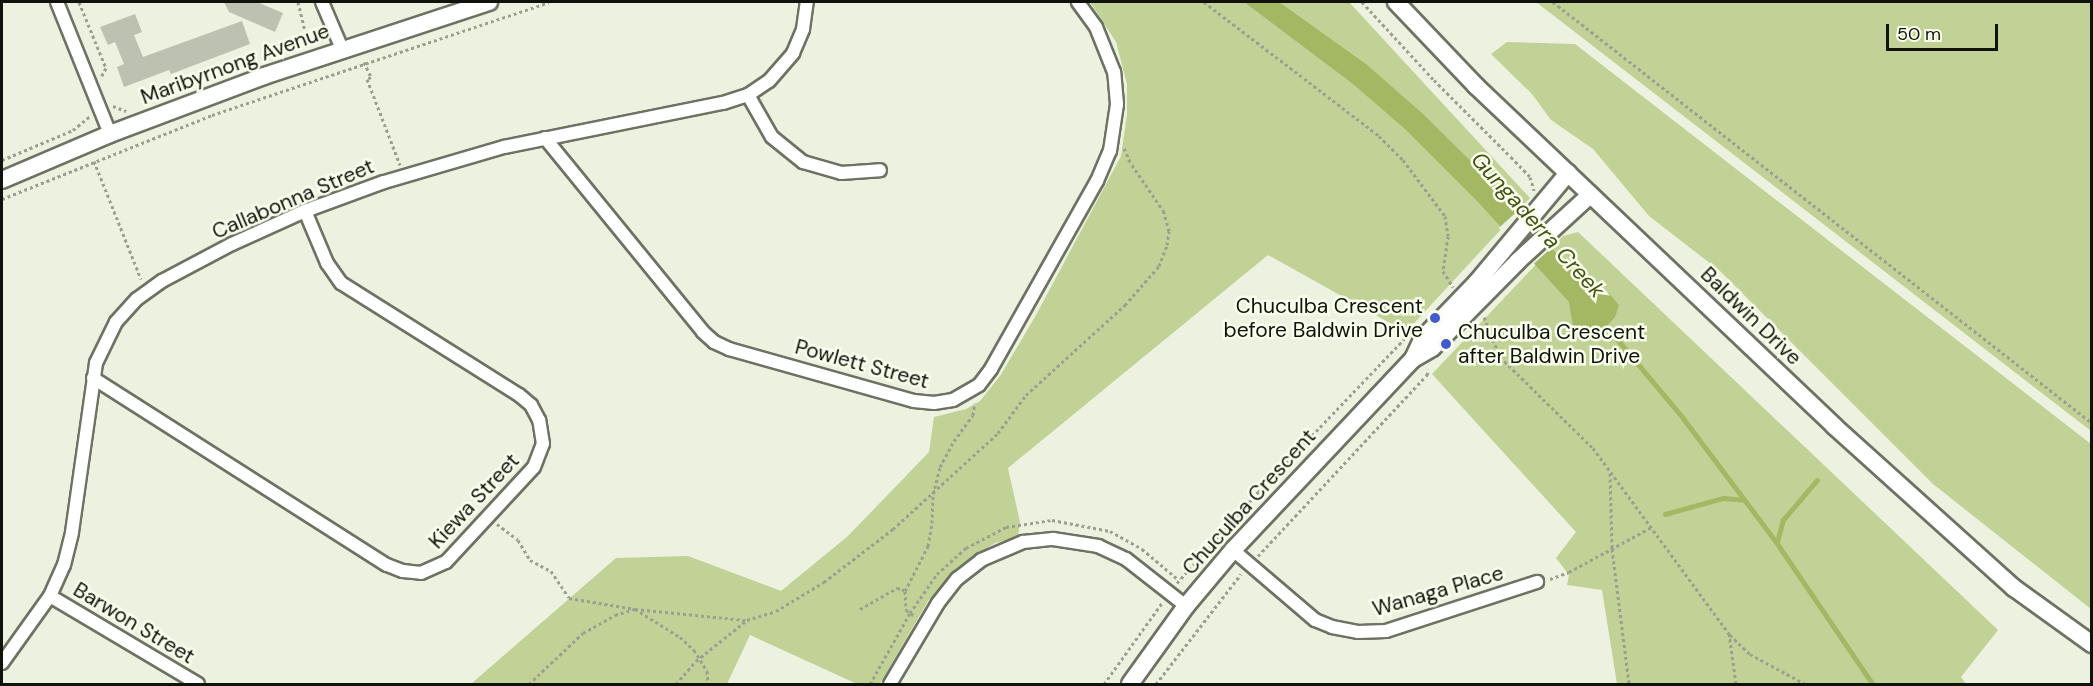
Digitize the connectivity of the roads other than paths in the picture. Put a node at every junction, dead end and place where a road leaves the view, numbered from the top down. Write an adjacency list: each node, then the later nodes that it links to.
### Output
1 (57, 2): 9 (street)
2 (322, 2): 7 (street)
3 (489, 2): 7 (street, Maribyrnong Avenue)
4 (807, 2): 8 (street, Callabonna Street)
5 (1078, 2): 10 (street, Powlett Street)
6 (1396, 2): 12 (street, Baldwin Drive)
7 (342, 49): 9 (street, Maribyrnong Avenue)
8 (748, 95): 10 (street, Callabonna Street); 11 (street)
9 (110, 134): 13 (street, Maribyrnong Avenue)
10 (545, 138): 15 (street, Callabonna Street)
11 (880, 170)
12 (1568, 173): 14 (street, Baldwin Drive); 16 (street, Chuculba Crescent)
13 (2, 180)
14 (1590, 195): 16 (street, Chuculba Crescent); 22 (street, Baldwin Drive)
15 (305, 212): 17 (street, Callabonna Street); 17 (street, Kiewa Street)
16 (1469, 302): 18 (street, Chuculba Crescent)
17 (93, 378): 20 (street, Callabonna Street)
18 (1233, 550): 19 (street, Wanaga Place); 21 (street, Chuculba Crescent)
19 (1537, 582)
20 (50, 596): 23 (street, Callabonna Street); 24 (street, Barwon Street)
21 (1186, 606): 25 (street); 26 (street, Chuculba Crescent)
22 (2091, 644)
23 (2, 663)
24 (198, 684)
25 (890, 684)
26 (1130, 684)

